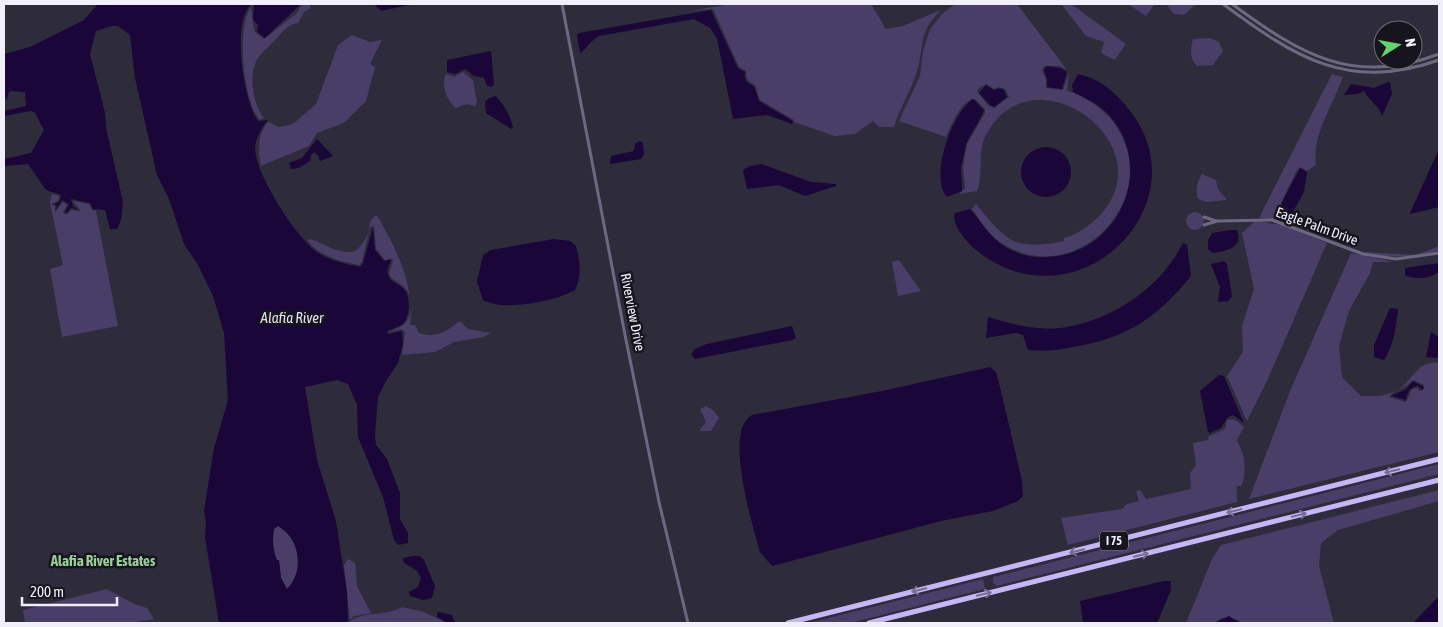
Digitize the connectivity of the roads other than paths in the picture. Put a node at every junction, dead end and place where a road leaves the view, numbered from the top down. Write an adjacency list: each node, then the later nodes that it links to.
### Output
1 (562, 4): 14 (street, Riverview Drive)
2 (1222, 4): 7 (street)
3 (1232, 4): 6 (street)
4 (1439, 54): 6 (street)
5 (1439, 60): 7 (street)
6 (1350, 65): 7 (street)
7 (1326, 66)
8 (1204, 217): 9 (street, Eagle Palm Drive)
9 (1217, 221): 10 (street, Eagle Palm Drive); 11 (street, Eagle Palm Drive)
10 (1204, 225)
11 (1439, 253)
12 (1439, 459): 15 (highway, I 75, one-way to 15)
13 (1439, 480): 16 (highway, I 75, one-way to 13)
14 (688, 623)
15 (788, 623)
16 (869, 623)

